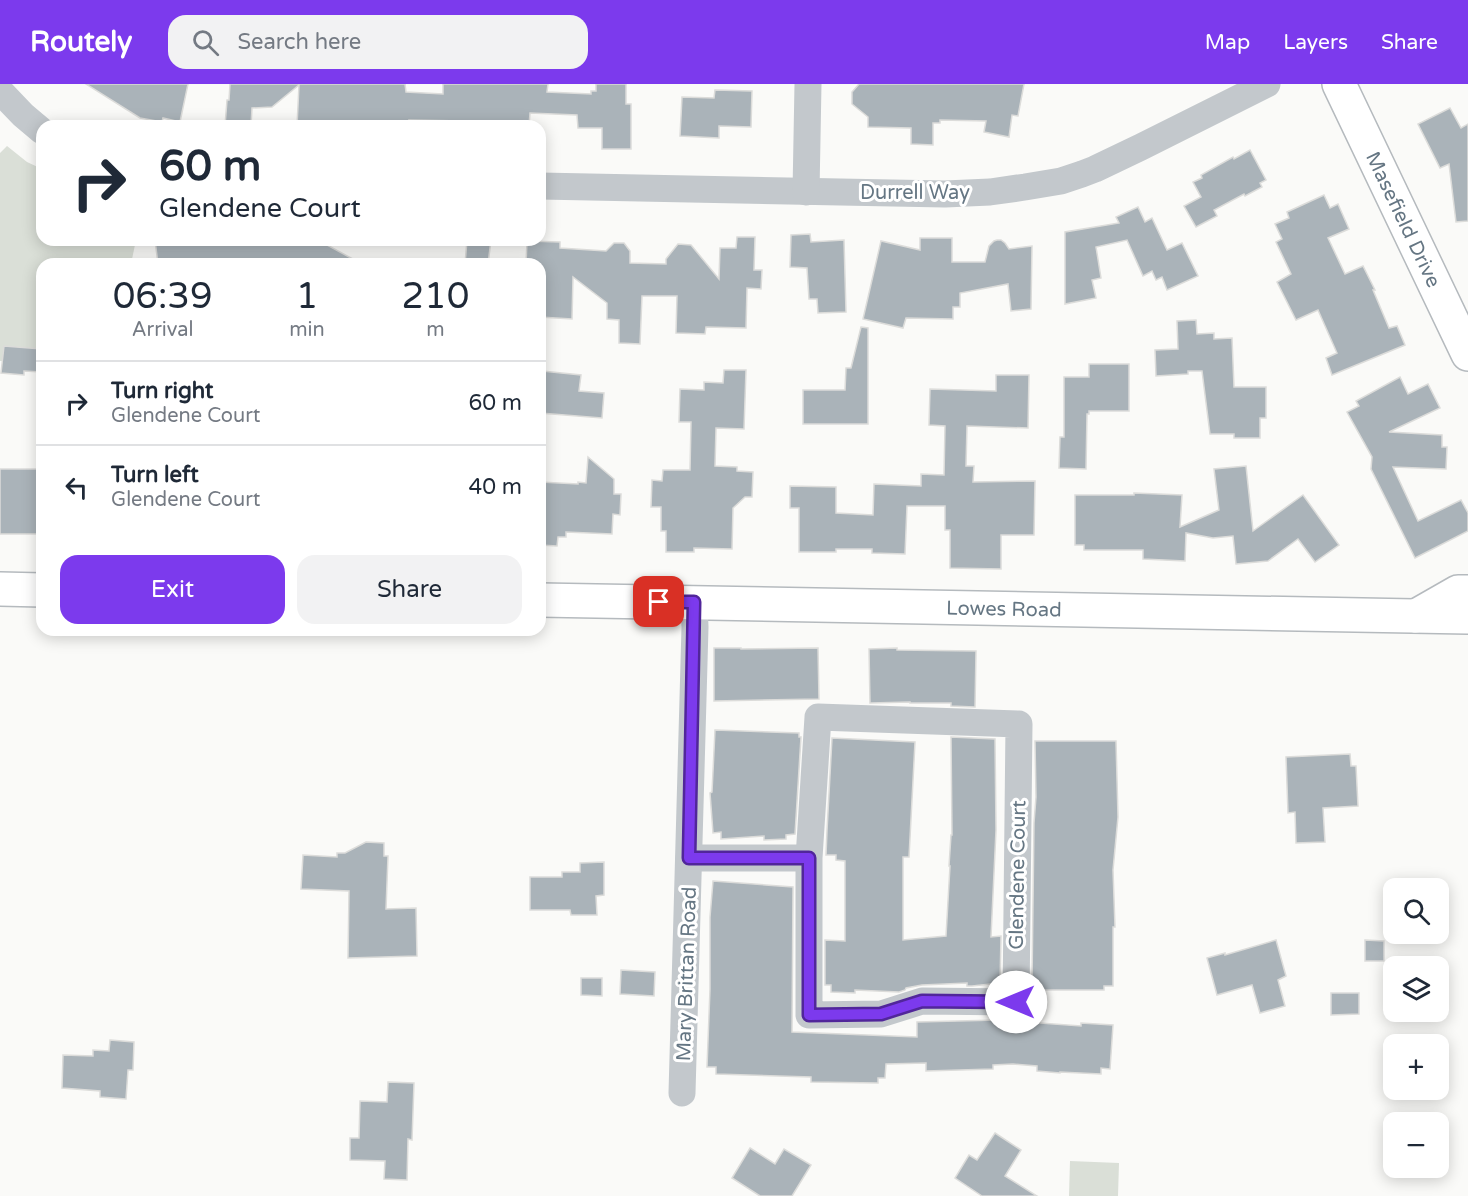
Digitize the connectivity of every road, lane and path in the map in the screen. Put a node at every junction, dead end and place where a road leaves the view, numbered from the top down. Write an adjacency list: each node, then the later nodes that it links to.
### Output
1 (808, 84): 7 (street)
2 (1267, 84): 7 (street, Durrell Way)
3 (1339, 84): 8 (main road, Masefield Drive)
4 (0, 91): 5 (street)
5 (36, 126)
6 (546, 186): 7 (street, Durrell Way)
7 (806, 192)
8 (1468, 354)
9 (0, 589): 10 (main road)
10 (36, 590)
11 (1468, 592): 14 (main road)
12 (546, 600): 13 (main road, Lowes Road)
13 (694, 602): 14 (main road, Lowes Road); 16 (street, Mary Brittan Road)
14 (1416, 616): 15 (main road, Lowes Road)
15 (1468, 617)
16 (689, 858): 17 (street); 18 (street, Mary Brittan Road)
17 (809, 858): 17 (street, Glendene Court)
18 (682, 1093)

